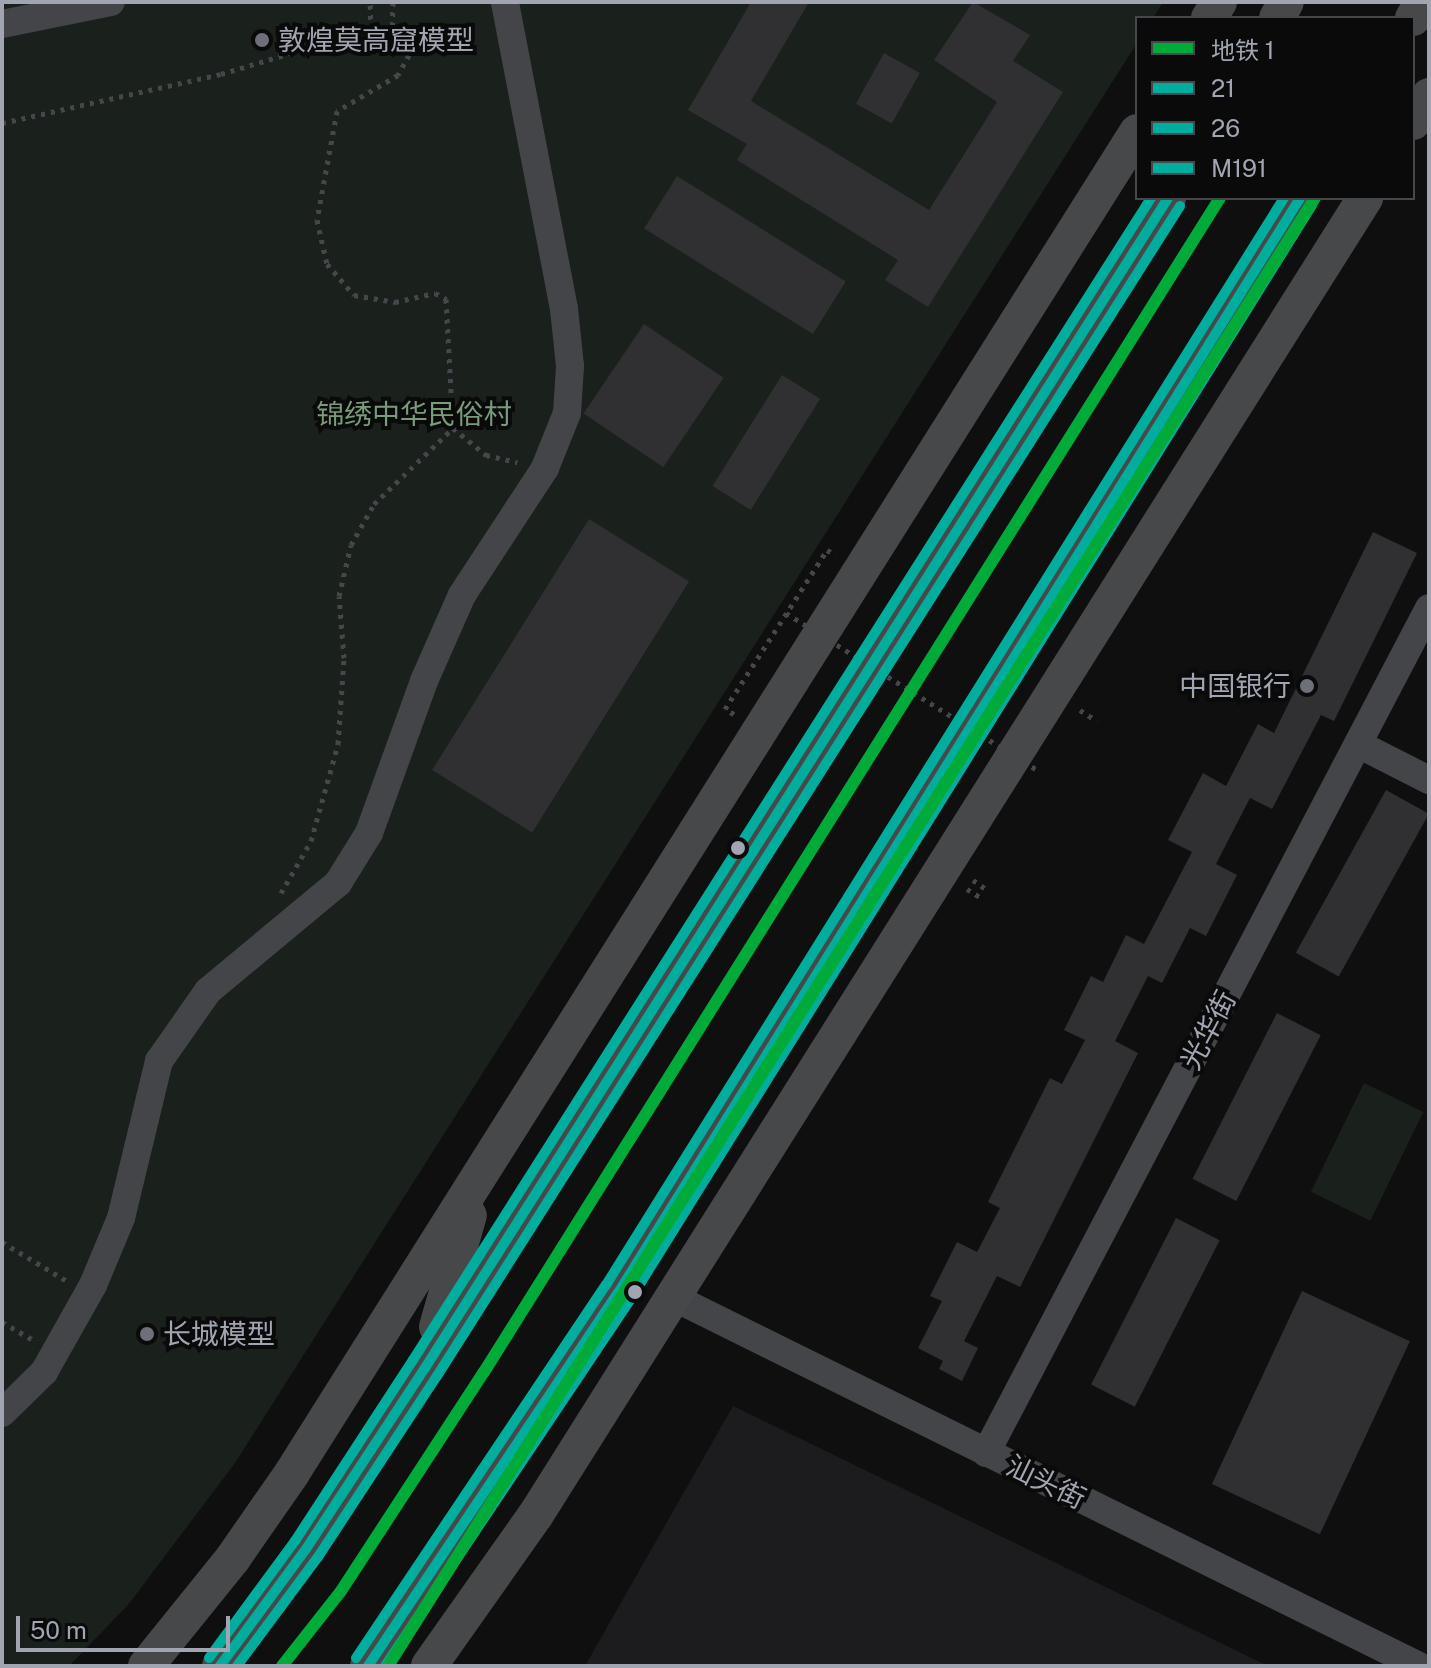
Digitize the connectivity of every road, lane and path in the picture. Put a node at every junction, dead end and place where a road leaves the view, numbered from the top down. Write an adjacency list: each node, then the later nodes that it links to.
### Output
1 (111, 2): 5 (street)
2 (370, 2): 8 (path)
3 (393, 2): 13 (path)
4 (505, 2): 14 (street)
5 (2, 24)
6 (1429, 96): 7 (main road)
7 (1415, 119)
8 (2, 123)
9 (1135, 135): 29 (main road)
10 (1167, 200): 33 (main road)
11 (1299, 200): 24 (main road)
12 (1364, 200): 28 (main road)
13 (453, 428): 14 (path); 27 (path)
14 (545, 468): 31 (street)
15 (827, 550): 17 (path)
16 (1429, 608): 21 (street, 光华街)
17 (786, 613): 18 (path); 22 (path, bridge)
18 (725, 709)
19 (1078, 709): 20 (path)
20 (1097, 721)
21 (1358, 744): 23 (street); 35 (street, 光华街)
22 (1039, 771)
23 (1429, 780)
24 (928, 788): 28 (main road); 38 (main road)
25 (970, 878): 26 (path)
26 (989, 891)
27 (280, 895)
28 (859, 997): 32 (main road)
29 (481, 1175): 33 (main road); 36 (main road)
30 (2, 1242): 31 (path)
31 (89, 1294): 34 (street)
32 (673, 1297): 35 (street, 汕头街); 39 (main road)
33 (425, 1368): 37 (main road)
34 (2, 1413)
35 (986, 1453): 40 (street, 汕头街)
36 (146, 1666)
37 (220, 1666)
38 (368, 1666)
39 (429, 1666)
40 (1419, 1666)

